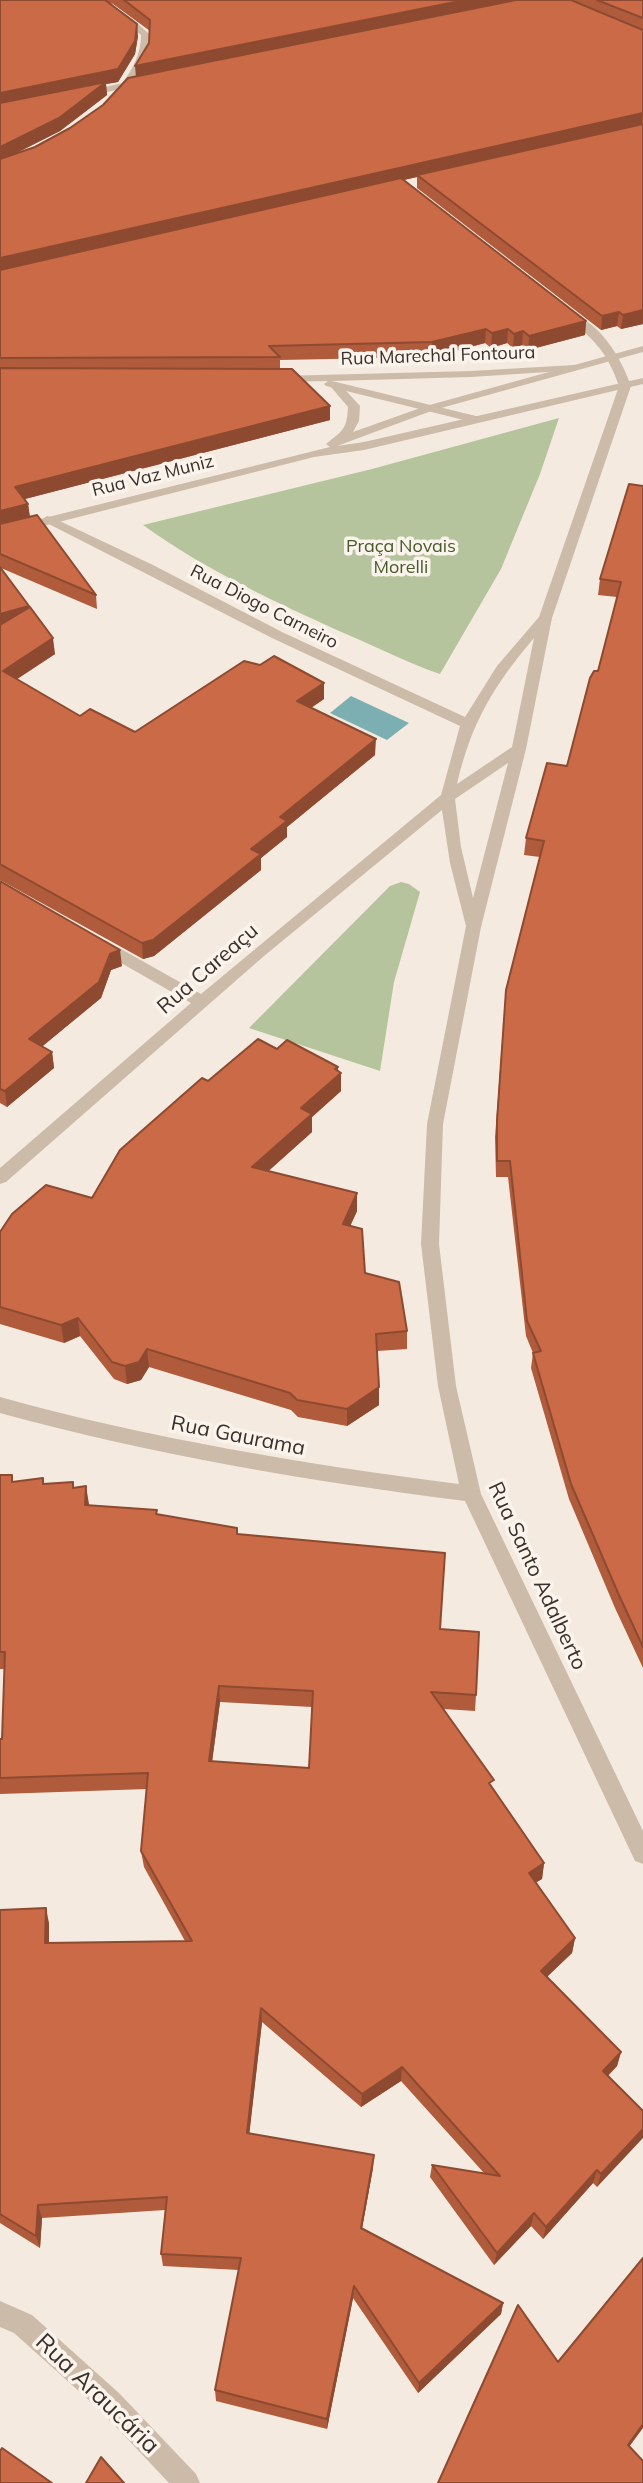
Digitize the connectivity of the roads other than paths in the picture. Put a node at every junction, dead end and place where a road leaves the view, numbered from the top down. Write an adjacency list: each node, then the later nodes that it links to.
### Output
1 (90, 0): 3 (street)
2 (152, 80): 3 (street)
3 (125, 85): 4 (street); 5 (street)
4 (117, 95)
5 (75, 96)
6 (563, 309): 8 (street)
7 (643, 349): 8 (street, Rua Vaz Muniz)
8 (615, 356): 9 (street, Rua Vaz Muniz); 14 (street)
9 (574, 368): 11 (street, Rua Marechal Fontoura); 15 (street, Rua Vaz Muniz)
10 (262, 379): 11 (street, Rua Marechal Fontoura)
11 (303, 379): 13 (street, Rua Marechal Fontoura)
12 (643, 381): 14 (street, Rua Vaz Muniz)
13 (335, 386): 15 (street, Rua Marechal Fontoura); 17 (street)
14 (625, 386): 16 (street, Rua Vaz Muniz); 21 (street)
15 (429, 408): 16 (street, Rua Vaz Muniz); 17 (street, Rua Vaz Muniz)
16 (476, 419): 18 (street, Rua Vaz Muniz)
17 (344, 439): 18 (street, Rua Vaz Muniz)
18 (314, 453): 19 (street, Rua Vaz Muniz)
19 (47, 520): 20 (street, Rua Vaz Muniz); 22 (street, Rua Diogo Carneiro)
20 (0, 533)
21 (545, 618): 22 (street); 23 (street)
22 (466, 723): 24 (street)
23 (519, 749): 24 (street); 25 (street, Rua Santo Adalberto)
24 (448, 797): 25 (street, Rua Santo Adalberto); 27 (street, Rua Careaçu)
25 (473, 927): 30 (street, Rua Santo Adalberto)
26 (83, 934): 27 (street)
27 (202, 1002): 28 (street, Rua Careaçu)
28 (0, 1178)
29 (0, 1405): 30 (street, Rua Gaurama)
30 (471, 1493): 31 (street, Rua Santo Adalberto)
31 (643, 1854)
32 (0, 2314): 33 (street, Rua Araucária)
33 (187, 2483)

